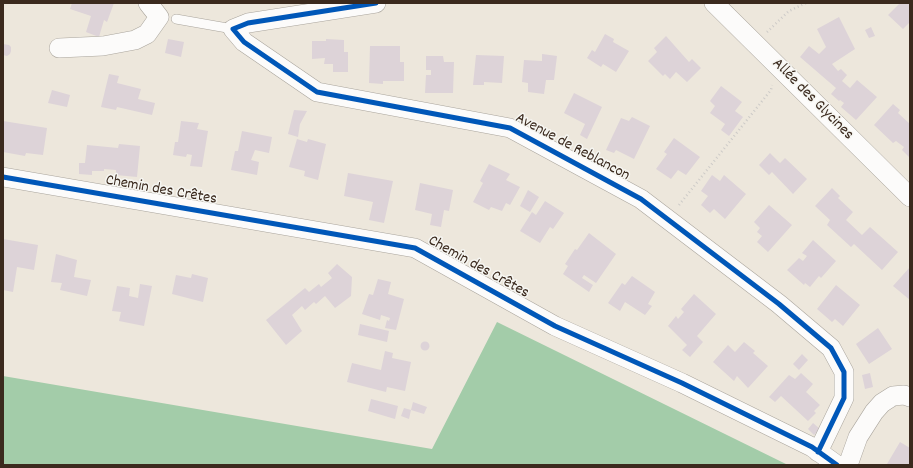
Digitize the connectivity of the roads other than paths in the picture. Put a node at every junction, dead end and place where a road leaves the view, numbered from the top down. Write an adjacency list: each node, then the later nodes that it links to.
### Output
1 (148, 3): 6 (street)
2 (376, 3): 5 (street)
3 (714, 3): 8 (street, Allée des Glycines)
4 (176, 19): 5 (lane)
5 (233, 29): 10 (street, Avenue de Reblancon)
6 (60, 48)
7 (3, 177): 10 (street, Chemin des Crêtes)
8 (910, 197)
9 (910, 397): 12 (street)
10 (818, 452): 11 (street, Chemin des Crêtes)
11 (837, 465)
12 (848, 465)

